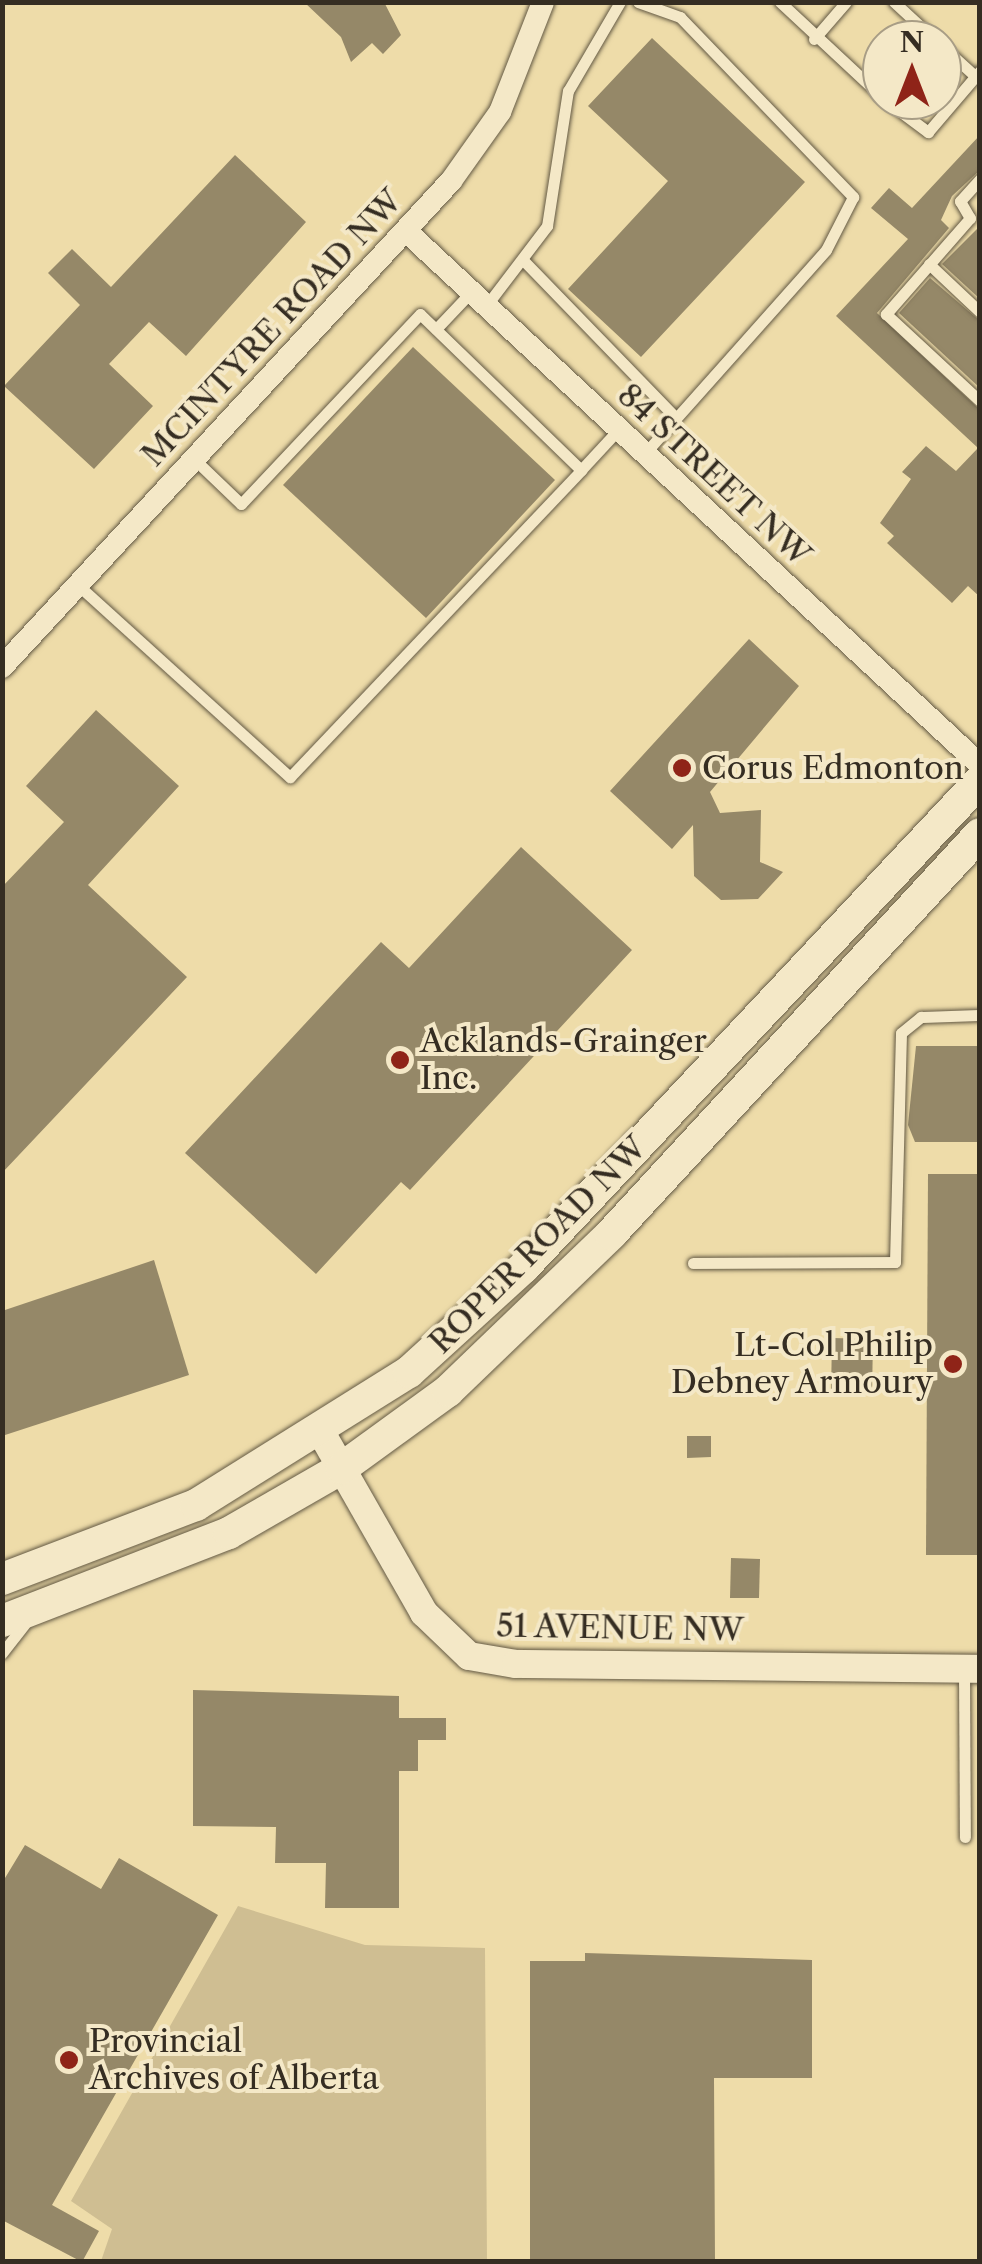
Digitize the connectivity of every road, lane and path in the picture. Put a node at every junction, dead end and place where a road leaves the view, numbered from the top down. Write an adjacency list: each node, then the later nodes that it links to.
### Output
1 (544, 2): 14 (street, MCINTYRE ROAD NW)
2 (620, 2): 15 (lane)
3 (638, 2): 21 (lane)
4 (780, 2): 8 (lane)
5 (846, 2): 8 (lane)
6 (894, 2): 7 (lane)
7 (914, 20)
8 (814, 40): 9 (lane)
9 (862, 80)
10 (912, 120): 11 (lane)
11 (938, 120)
12 (980, 179): 13 (lane)
13 (975, 222): 16 (lane)
14 (406, 231): 17 (street, 84 STREET NW); 24 (street, MCINTYRE ROAD NW)
15 (522, 260): 17 (lane); 21 (lane)
16 (929, 264): 18 (lane); 20 (lane)
17 (478, 299): 19 (lane); 22 (street, 84 STREET NW)
18 (980, 312)
19 (436, 329): 24 (lane); 25 (lane)
20 (980, 401)
21 (674, 416): 23 (lane)
22 (618, 430): 23 (street, 84 STREET NW); 25 (lane)
23 (644, 454): 28 (street, 84 STREET NW)
24 (194, 459): 26 (street, MCINTYRE ROAD NW)
25 (581, 470): 26 (lane)
26 (78, 585): 27 (street, MCINTYRE ROAD NW)
27 (2, 667)
28 (980, 765)
29 (980, 781): 33 (main road, ROPER ROAD NW)
30 (980, 834): 34 (main road, ROPER ROAD NW)
31 (980, 1015): 32 (lane)
32 (693, 1262)
33 (322, 1434): 34 (street, 51 AVENUE NW); 35 (main road, ROPER ROAD NW)
34 (342, 1468): 36 (main road, ROPER ROAD NW); 39 (street, 51 AVENUE NW)
35 (2, 1580)
36 (47, 1609): 37 (main road, ROPER ROAD NW); 38 (lane)
37 (2, 1621)
38 (2, 1652)
39 (972, 1669): 40 (lane)
40 (965, 1760): 41 (lane); 42 (lane)
41 (980, 1760)
42 (966, 1836)

